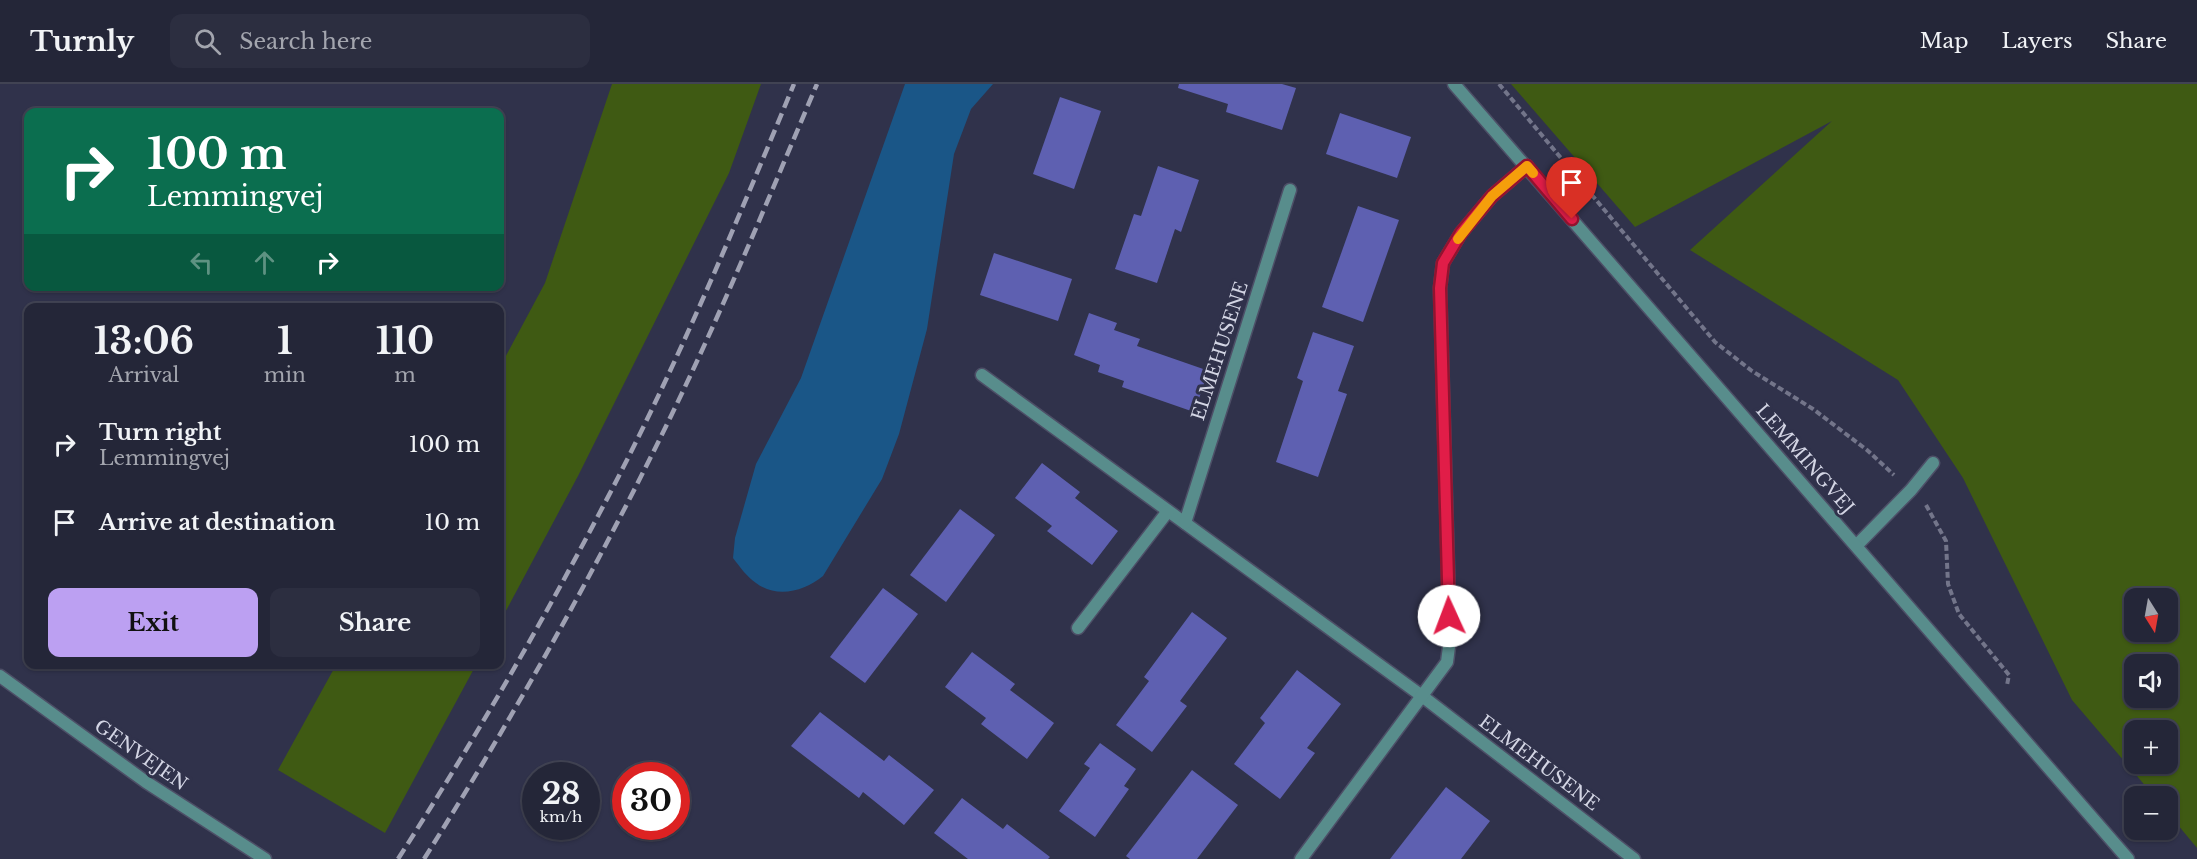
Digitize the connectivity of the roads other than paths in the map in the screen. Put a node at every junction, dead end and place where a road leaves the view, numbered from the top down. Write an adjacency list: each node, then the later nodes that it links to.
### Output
1 (1454, 84): 2 (street, LEMMINGVEJ)
2 (1527, 166): 8 (street, LEMMINGVEJ); 11 (street)
3 (1290, 190): 7 (street, ELMEHUSENE)
4 (982, 375): 6 (street, ELMEHUSENE)
5 (1933, 463): 8 (street)
6 (1168, 511): 7 (street, ELMEHUSENE); 9 (street)
7 (1185, 523): 11 (street, ELMEHUSENE)
8 (1857, 545): 15 (street, LEMMINGVEJ)
9 (1078, 628)
10 (0, 676): 12 (street, GENVEJEN)
11 (1422, 696): 13 (street); 14 (street, ELMEHUSENE)
12 (265, 859)
13 (1301, 859)
14 (1634, 859)
15 (2128, 859)

